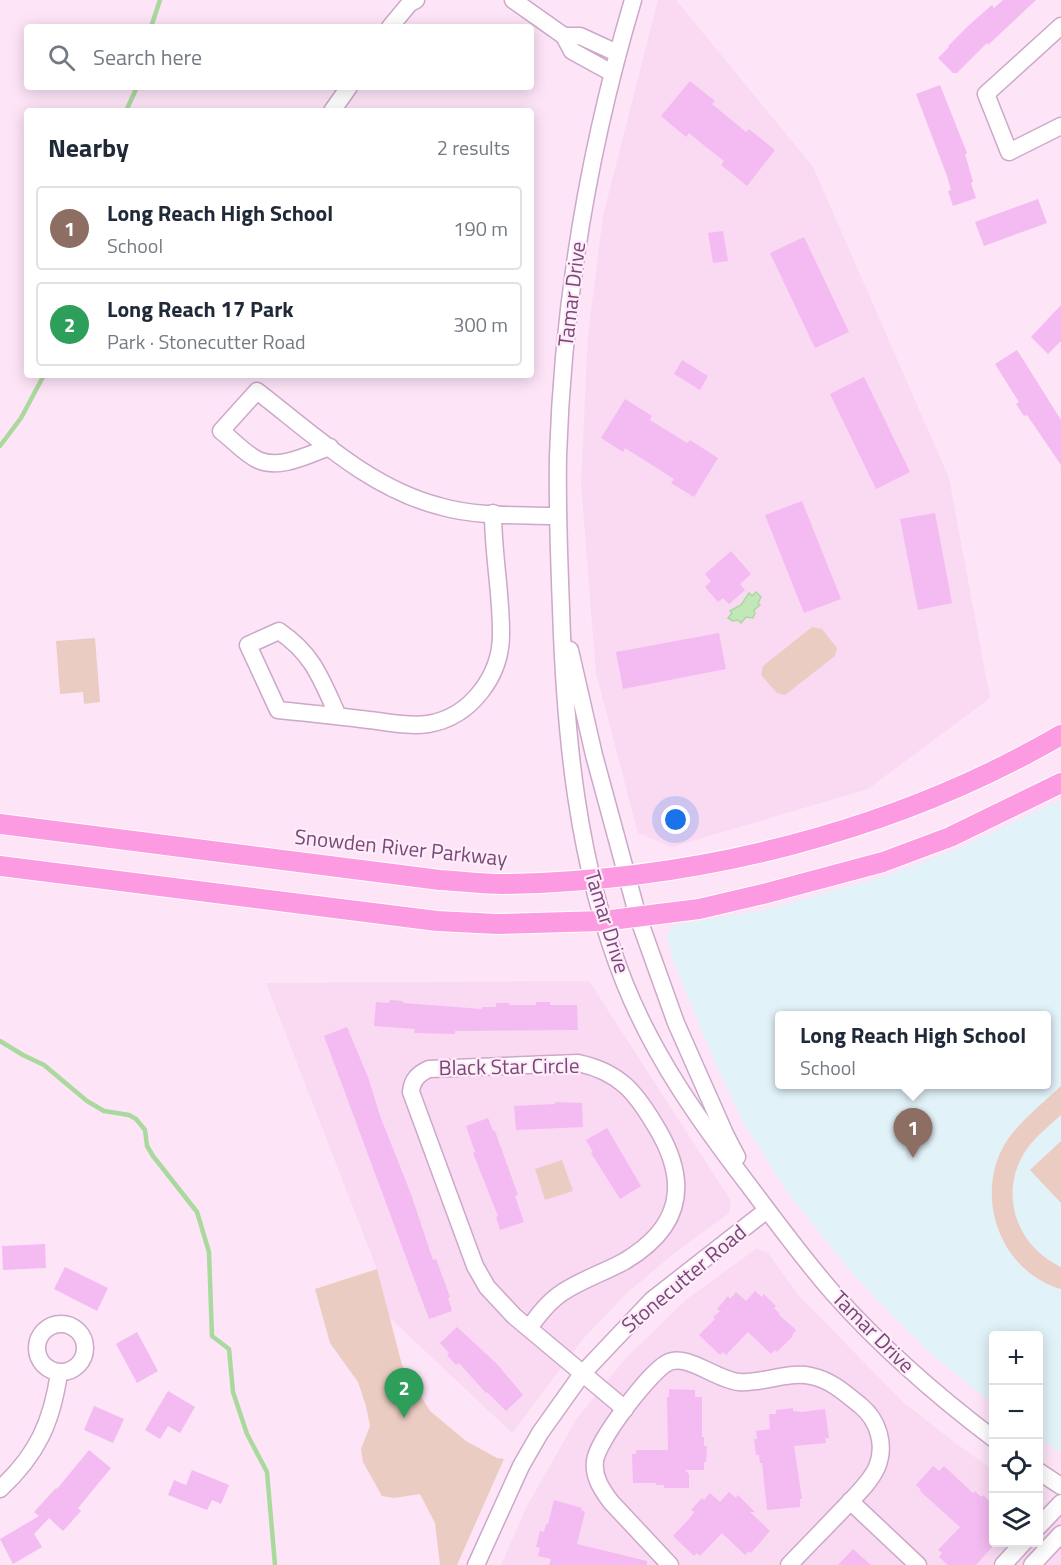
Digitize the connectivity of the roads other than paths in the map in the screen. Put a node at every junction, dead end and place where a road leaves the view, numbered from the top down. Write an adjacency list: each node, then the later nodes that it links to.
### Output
1 (416, 0): 4 (street)
2 (513, 0): 6 (street)
3 (633, 0): 7 (street, Tamar Drive)
4 (392, 24)
5 (1061, 26): 11 (street)
6 (564, 36): 7 (street); 8 (street)
7 (617, 53): 8 (street, Tamar Drive)
8 (612, 73): 14 (street, Tamar Drive)
9 (347, 90): 10 (street)
10 (334, 108)
11 (1061, 126)
12 (330, 447): 12 (street); 13 (street)
13 (493, 513): 14 (street); 16 (street)
14 (558, 516): 15 (street, Tamar Drive)
15 (560, 595): 21 (street, Tamar Drive); 22 (street, Tamar Drive)
16 (338, 716): 16 (street)
17 (1061, 735): 21 (main road, Snowden River Parkway)
18 (1061, 783): 23 (main road)
19 (0, 824): 22 (main road, Snowden River Parkway)
20 (0, 866): 24 (main road)
21 (626, 876): 22 (main road, Snowden River Parkway); 23 (street, Tamar Drive)
22 (593, 880): 24 (street, Tamar Drive)
23 (638, 917): 24 (main road); 25 (street, Tamar Drive)
24 (603, 921): 25 (street, Tamar Drive)
25 (767, 1210): 28 (street, Stonecutter Road); 30 (street, Tamar Drive)
26 (529, 1328): 26 (street, Black Star Circle); 28 (street, Black Star Circle)
27 (60, 1373): 33 (street)
28 (582, 1374): 29 (street, Black Star Circle); 39 (street, Stonecutter Road)
29 (625, 1409): 34 (street); 40 (street)
30 (989, 1436)
31 (1043, 1474): 32 (street)
32 (1061, 1486)
33 (0, 1489)
34 (850, 1501): 41 (street); 42 (street)
35 (1061, 1503): 36 (street)
36 (1043, 1522)
37 (1061, 1534): 44 (street)
38 (1019, 1547): 43 (street)
39 (476, 1565)
40 (670, 1565)
41 (789, 1565)
42 (918, 1565)
43 (1003, 1565)
44 (1032, 1565)

